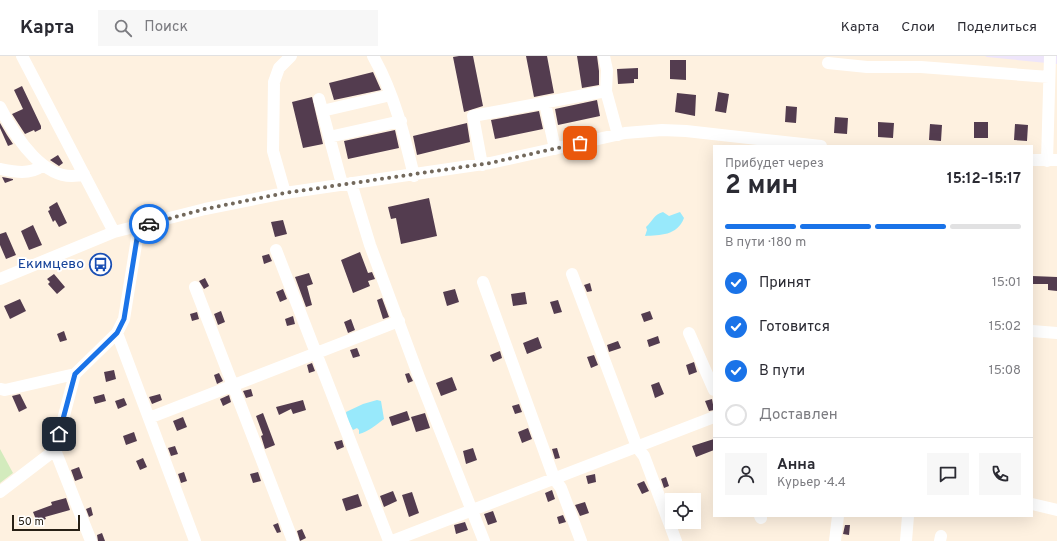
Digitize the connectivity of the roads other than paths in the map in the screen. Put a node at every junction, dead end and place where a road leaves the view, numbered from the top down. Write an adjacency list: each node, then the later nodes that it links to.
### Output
1 (22, 56): 24 (street)
2 (291, 56): 27 (street)
3 (373, 56): 9 (street)
4 (604, 56): 8 (street)
5 (1050, 56): 7 (street)
6 (828, 64): 7 (street)
7 (1049, 78): 20 (street)
8 (606, 91): 11 (street); 15 (street)
9 (392, 95): 13 (street); 14 (street)
10 (319, 99): 13 (street)
11 (545, 103): 18 (street); 21 (street)
12 (0, 107): 22 (street)
13 (322, 111): 16 (street)
14 (401, 121): 16 (street); 25 (street)
15 (618, 135): 17 (street); 18 (street)
16 (329, 137): 26 (street)
17 (812, 145)
18 (555, 149): 21 (street)
19 (1033, 160): 20 (street)
20 (1052, 160)
21 (482, 164): 25 (street)
22 (42, 166): 23 (street); 24 (street)
23 (0, 169)
24 (84, 174): 29 (street)
25 (414, 176): 26 (street)
26 (347, 184): 27 (street); 35 (street)
27 (285, 193): 28 (street)
28 (139, 226): 29 (street); 37 (street)
29 (114, 232): 32 (street)
30 (276, 250): 40 (street)
31 (572, 274): 47 (street)
32 (0, 279)
33 (483, 282): 49 (street)
34 (195, 287): 42 (street)
35 (399, 321): 40 (street); 52 (street)
36 (1033, 331): 39 (street)
37 (117, 333): 41 (street); 46 (street)
38 (689, 333): 43 (street)
39 (1057, 333)
40 (316, 352): 42 (street); 59 (street)
41 (75, 374): 44 (street); 48 (street)
42 (234, 386): 46 (street); 58 (street)
43 (713, 388)
44 (0, 389)
45 (713, 417): 47 (street)
46 (149, 418): 57 (street)
47 (637, 447): 49 (street); 62 (street)
48 (55, 450): 50 (street); 56 (street)
49 (554, 478): 52 (street); 61 (street)
50 (0, 492)
51 (1033, 504): 53 (street)
52 (472, 509): 59 (street); 60 (street)
53 (1057, 510)
54 (838, 517): 63 (street)
55 (908, 517): 64 (street)
56 (90, 541)
57 (195, 541)
58 (293, 541)
59 (390, 541)
60 (484, 541)
61 (581, 541)
62 (676, 541)
63 (835, 541)
64 (906, 541)

